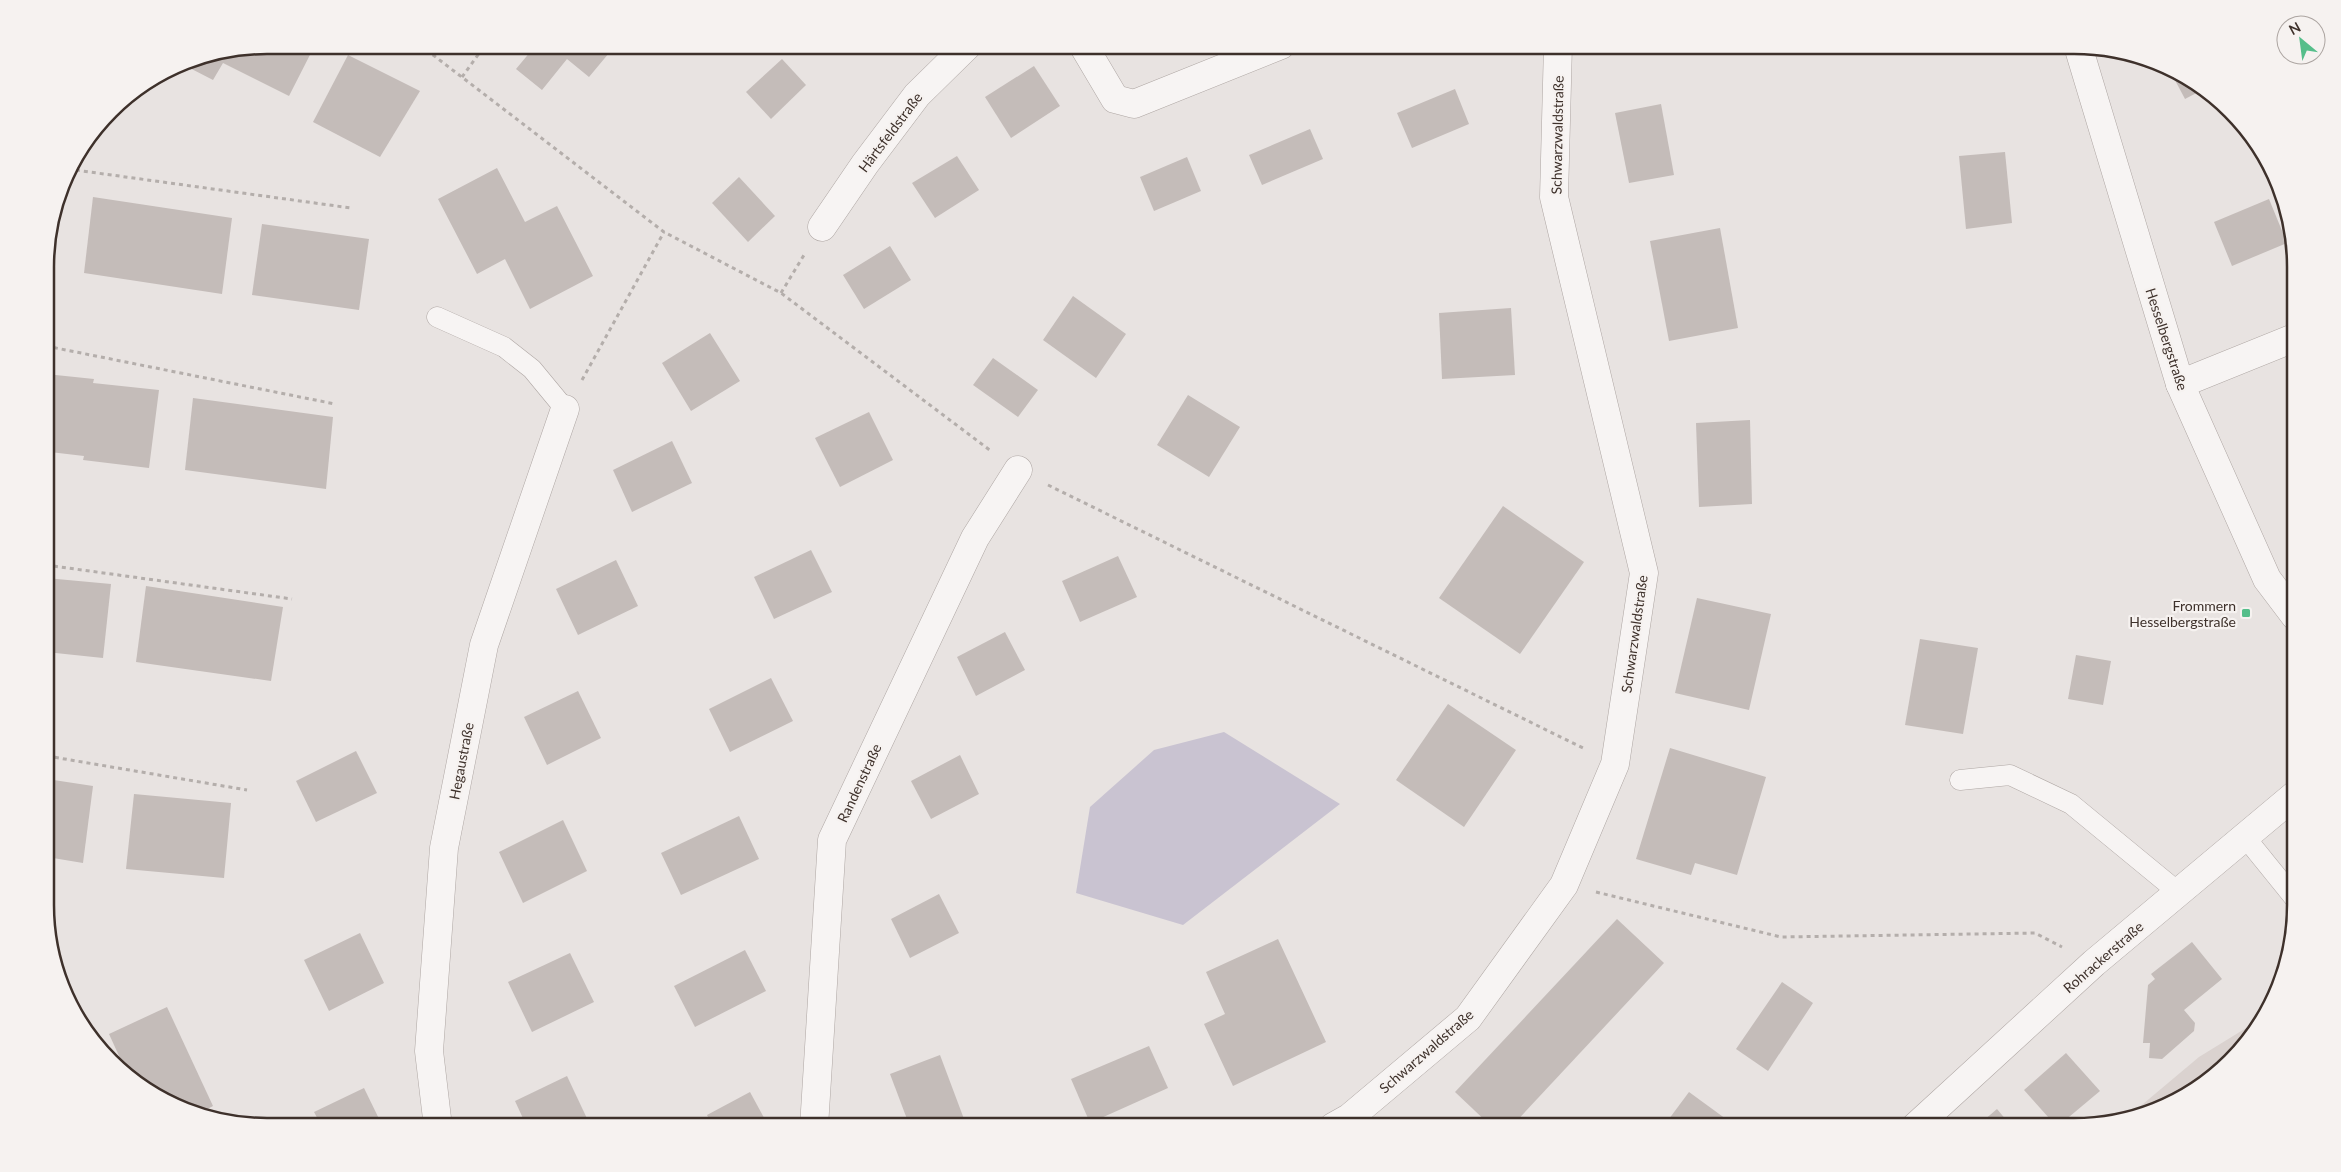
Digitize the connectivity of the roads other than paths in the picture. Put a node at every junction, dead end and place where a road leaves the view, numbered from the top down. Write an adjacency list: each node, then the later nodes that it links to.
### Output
1 (959, 54): 6 (street, Härtsfeldstraße)
2 (1088, 54): 3 (street)
3 (1259, 54)
4 (1558, 54): 20 (street, Schwarzwaldstraße)
5 (2080, 54): 9 (street, Hesselbergstraße)
6 (822, 227)
7 (437, 317): 10 (lane)
8 (2287, 341): 9 (street)
9 (2180, 384): 12 (street, Hesselbergstraße)
10 (565, 409): 18 (street, Hegaustraße)
11 (1018, 470): 19 (street, Randenstraße)
12 (2287, 605)
13 (1960, 780): 17 (lane)
14 (2287, 802): 15 (street, Rohrackerstraße)
15 (2245, 837): 16 (lane); 17 (street, Rohrackerstraße)
16 (2287, 889)
17 (2178, 892): 21 (street, Rohrackerstraße)
18 (437, 1118)
19 (815, 1118)
20 (1349, 1118)
21 (1926, 1118)

